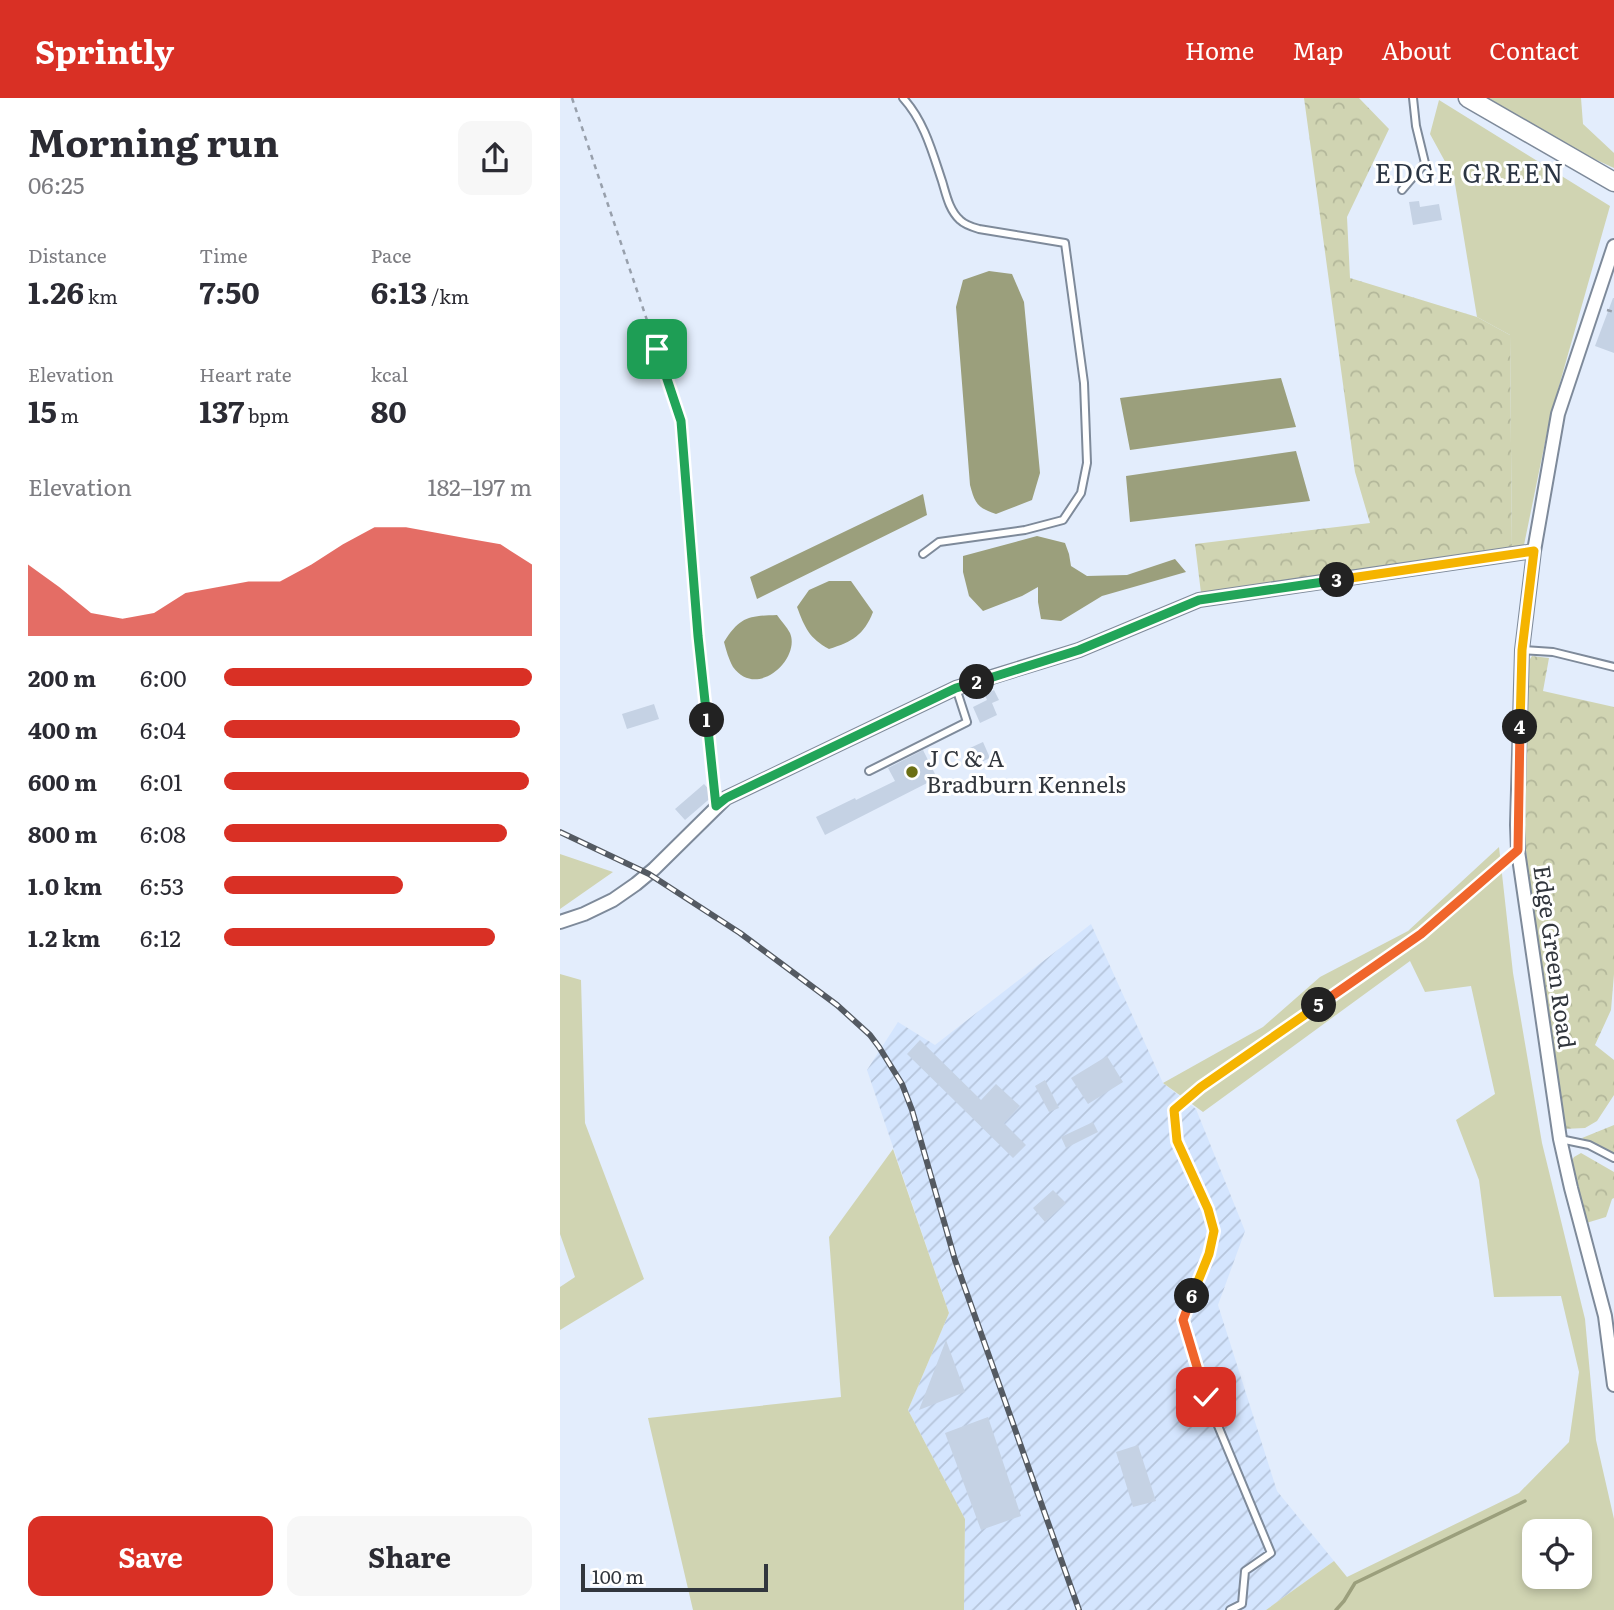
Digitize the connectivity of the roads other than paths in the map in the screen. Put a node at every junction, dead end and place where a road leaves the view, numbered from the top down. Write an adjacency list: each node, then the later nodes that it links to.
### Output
1 (902, 98): 9 (lane)
2 (1413, 98): 5 (lane)
3 (1468, 98): 4 (main road)
4 (1614, 182)
5 (1402, 190)
6 (1614, 246): 7 (street, Edge Green Road)
7 (1612, 260): 8 (street, Edge Green Road)
8 (1534, 551): 10 (street, Edge Green Road); 13 (street)
9 (923, 554)
10 (1522, 650): 12 (lane); 15 (street, Edge Green Road)
11 (1614, 659): 12 (lane)
12 (1610, 666)
13 (956, 688): 14 (lane); 16 (street)
14 (869, 771)
15 (1518, 850): 17 (street, Edge Green Road); 20 (lane)
16 (560, 922)
17 (1560, 1139): 18 (lane); 19 (street, Edge Green Road)
18 (1614, 1158)
19 (1614, 1385)
20 (1230, 1610)

